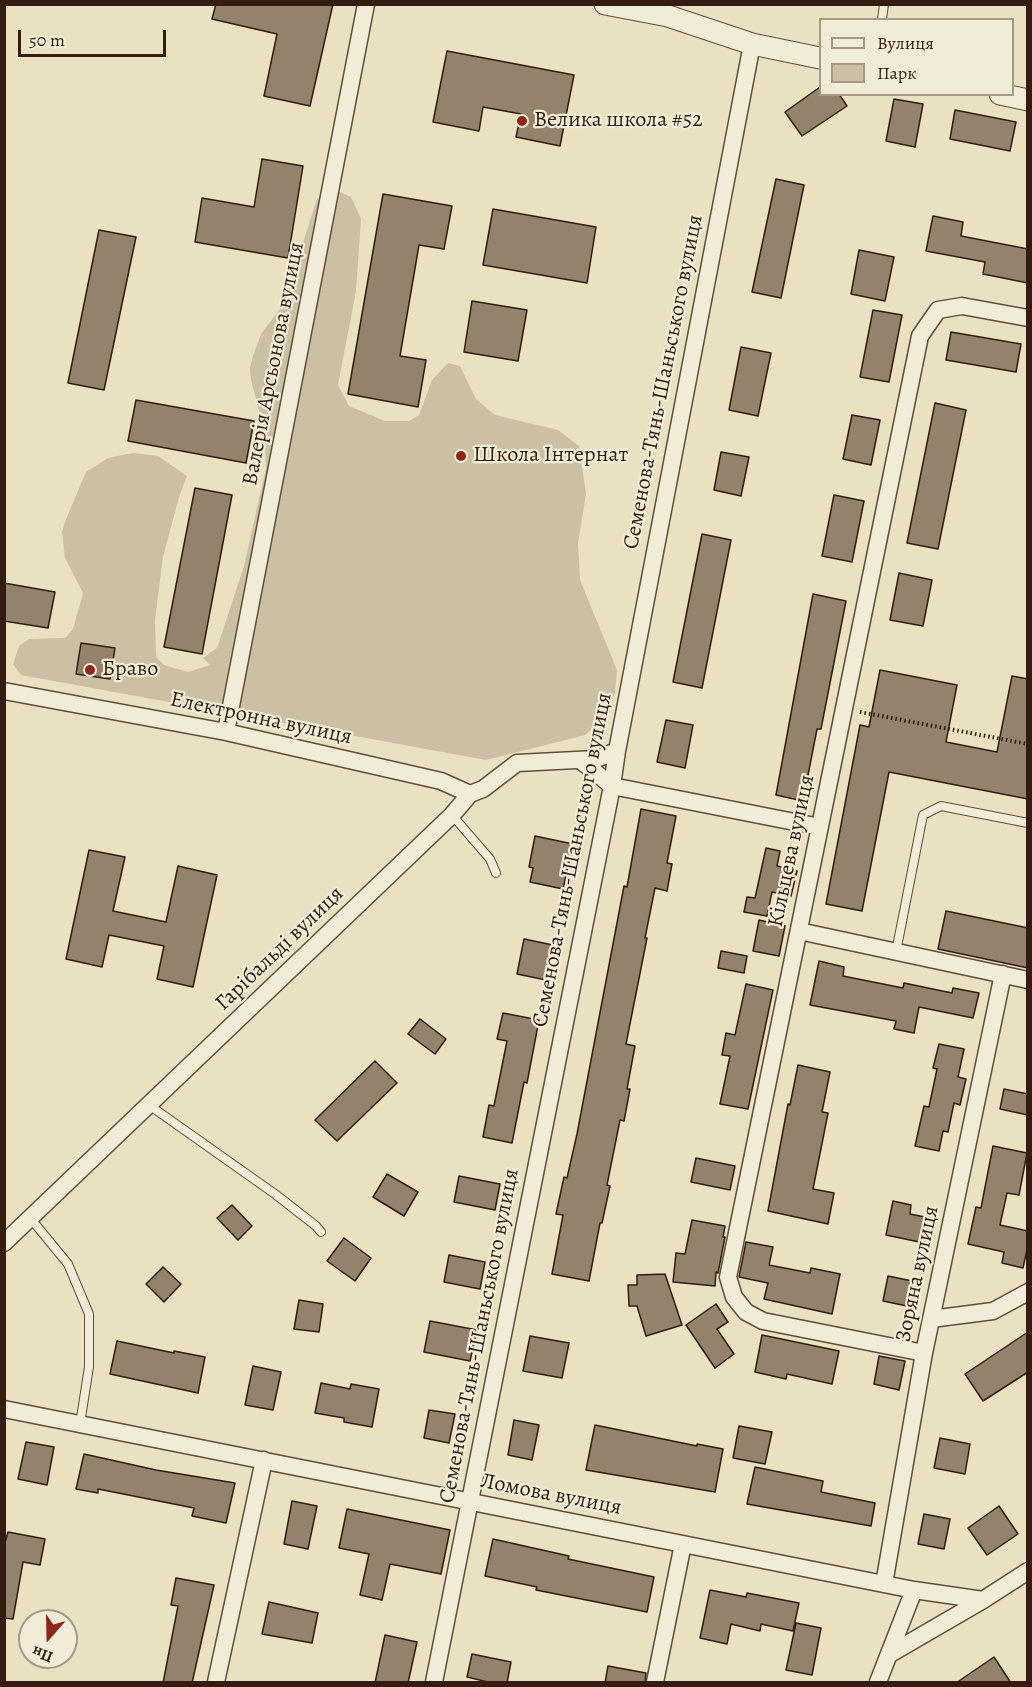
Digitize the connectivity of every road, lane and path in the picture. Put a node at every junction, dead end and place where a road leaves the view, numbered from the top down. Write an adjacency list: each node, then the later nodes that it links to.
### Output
1 (366, 4): 11 (street, Валерія Арсьонова вулиця)
2 (605, 4): 3 (street)
3 (669, 10): 4 (street)
4 (752, 44): 5 (street); 13 (street, Семенова-Тянь-Шаньського вулиця)
5 (819, 58)
6 (1009, 96): 7 (street)
7 (1028, 100)
8 (1028, 318): 10 (street, Кільцева вулиця)
9 (4, 691): 11 (street, Електронна вулиця)
10 (844, 708): 12 (path); 19 (street, Кільцева вулиця)
11 (226, 732): 16 (street, Електронна вулиця)
12 (1028, 744)
13 (617, 751): 14 (street, Гарібальді вулиця); 15 (street, Семенова-Тянь-Шаньського вулиця)
14 (580, 760): 15 (street); 16 (street, Гарібальді вулиця)
15 (612, 786): 19 (street); 35 (street, Семенова-Тянь-Шаньського вулиця)
16 (471, 794): 17 (street, Гарібальді вулиця)
17 (452, 815): 20 (lane); 25 (street, Гарібальді вулиця)
18 (1028, 823): 22 (lane)
19 (820, 827): 21 (street, Кільцева вулиця)
20 (496, 873)
21 (799, 931): 22 (street); 31 (street, Кільцева вулиця)
22 (896, 952): 23 (street)
23 (1003, 974): 24 (street); 30 (street, Зоряна вулиця)
24 (1028, 980)
25 (149, 1105): 26 (street, Гарібальді вулиця); 27 (lane)
26 (31, 1219): 28 (street, Гарібальді вулиця); 33 (lane)
27 (321, 1232)
28 (4, 1243)
29 (1028, 1292): 30 (street)
30 (931, 1319): 31 (street, Зоряна вулиця)
31 (924, 1353): 38 (street, Зоряна вулиця)
32 (4, 1409): 33 (street, Ломова вулиця)
33 (80, 1424): 34 (street, Ломова вулиця)
34 (264, 1460): 35 (street, Ломова вулиця); 42 (street)
35 (470, 1502): 36 (street, Ломова вулиця); 43 (street, Семенова-Тянь-Шаньського вулиця)
36 (683, 1544): 38 (street, Ломова вулиця); 44 (street)
37 (1028, 1571): 40 (street)
38 (884, 1584): 39 (street, Ломова вулиця)
39 (915, 1590): 40 (street, Ломова вулиця); 41 (street)
40 (983, 1600): 41 (street)
41 (890, 1654): 45 (street)
42 (216, 1683)
43 (434, 1683)
44 (655, 1683)
45 (878, 1683)

